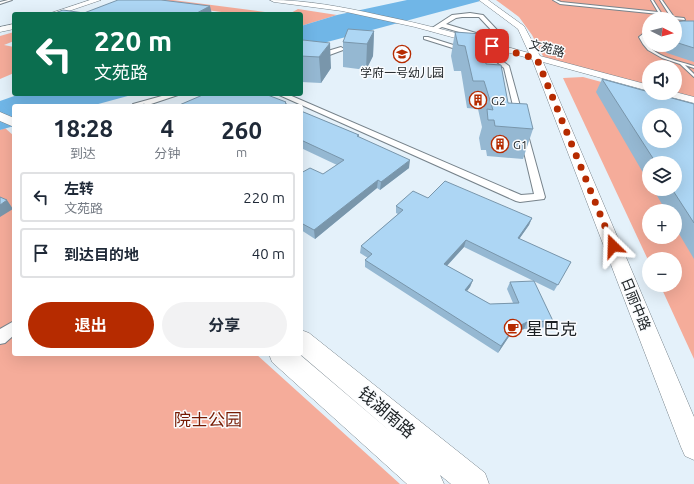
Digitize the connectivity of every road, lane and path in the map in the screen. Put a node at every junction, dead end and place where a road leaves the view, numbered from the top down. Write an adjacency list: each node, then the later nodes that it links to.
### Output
1 (11, 0): 8 (lane)
2 (97, 0): 10 (street)
3 (274, 0): 18 (street, 文苑路)
4 (554, 0): 9 (lane)
5 (652, 0): 12 (lane)
6 (661, 0): 13 (lane)
7 (485, 1): 22 (street, 日丽中路)
8 (0, 3)
9 (607, 8): 11 (lane); 14 (lane)
10 (62, 12)
11 (649, 12)
12 (659, 12)
13 (669, 12)
14 (642, 15)
15 (442, 25): 15 (street); 18 (street)
16 (12, 27): 17 (street)
17 (0, 30)
18 (432, 30): 22 (street, 文苑路)
19 (426, 38): 31 (street)
20 (341, 49): 24 (street)
21 (654, 52): 23 (lane)
22 (537, 59): 29 (street, 文苑路); 43 (street, 日丽中路)
23 (674, 60)
24 (303, 61)
25 (682, 63): 27 (lane)
26 (682, 64): 28 (lane)
27 (694, 67)
28 (694, 76)
29 (642, 86)
30 (170, 96): 35 (street)
31 (286, 96)
32 (682, 97): 33 (street)
33 (694, 100)
34 (0, 104): 36 (main road)
35 (143, 104)
36 (12, 110)
37 (0, 116): 38 (main road)
38 (12, 122)
39 (12, 329): 40 (street)
40 (0, 338)
41 (303, 342): 45 (main road, 钱湖南路)
42 (284, 356): 44 (main road, 钱湖南路)
43 (694, 447)
44 (429, 484)
45 (474, 484)

